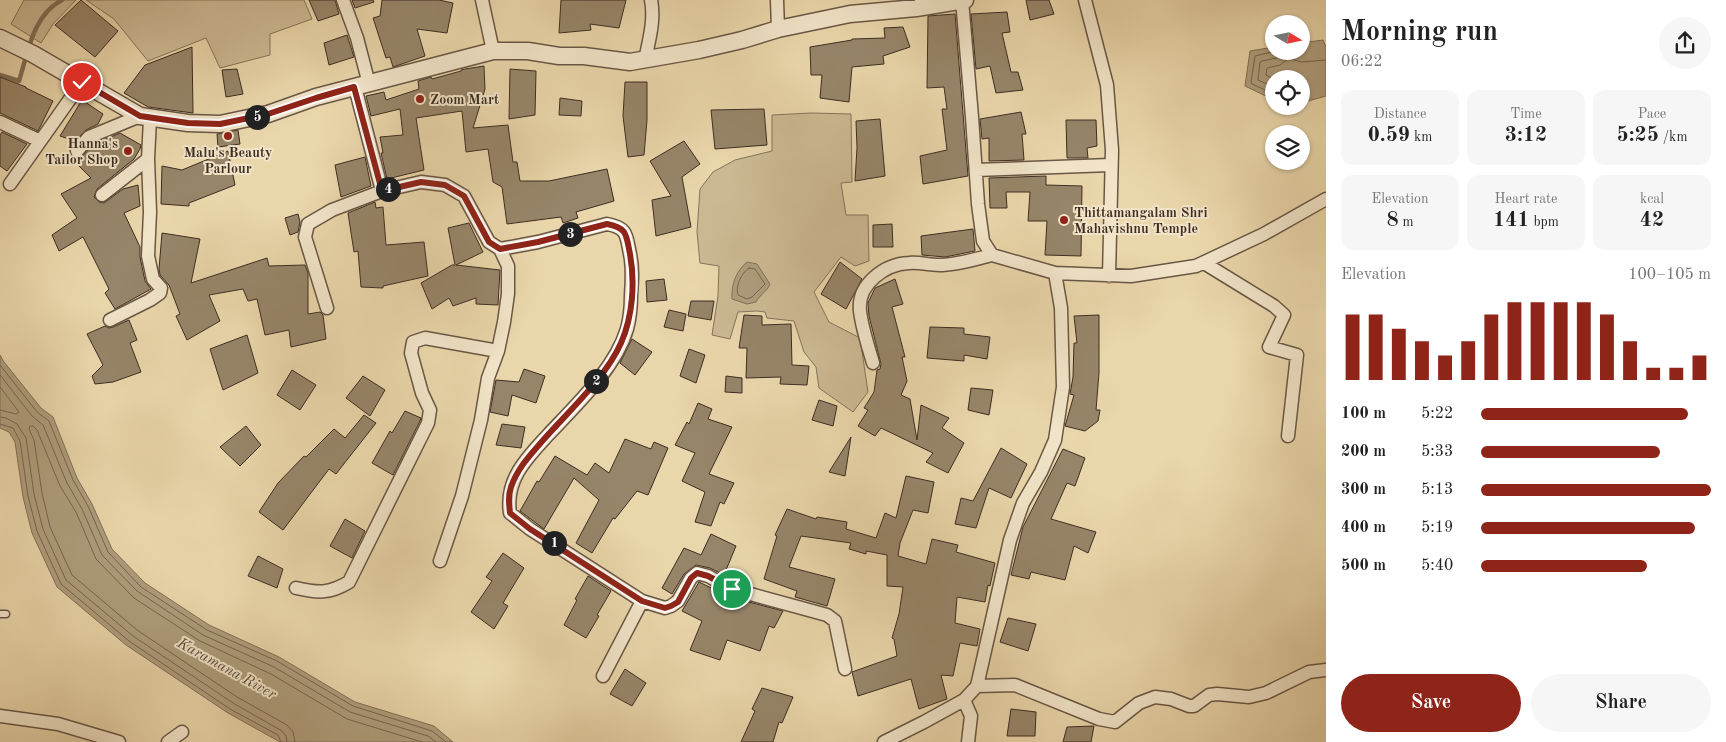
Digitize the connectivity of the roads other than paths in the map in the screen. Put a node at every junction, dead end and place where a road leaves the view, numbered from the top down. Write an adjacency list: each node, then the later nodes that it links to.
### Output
1 (343, 0): 13 (street)
2 (482, 0): 10 (street)
3 (652, 0): 11 (street)
4 (777, 0): 8 (street)
5 (963, 0): 7 (street); 20 (street)
6 (1084, 0): 19 (street)
7 (885, 5): 8 (street)
8 (778, 28): 11 (street)
9 (0, 38): 12 (street)
10 (493, 51): 11 (street); 13 (street)
11 (645, 60)
12 (82, 82): 14 (street); 16 (street)
13 (362, 85): 14 (street); 22 (street)
14 (145, 117): 17 (street); 18 (street)
15 (0, 122): 16 (street)
16 (40, 141): 21 (street)
17 (77, 150)
18 (148, 160): 23 (street); 31 (street)
19 (1110, 165): 20 (street); 29 (street)
20 (976, 170): 26 (street)
21 (10, 184)
22 (382, 191): 25 (street); 30 (street)
23 (102, 195)
24 (1326, 199): 27 (street)
25 (500, 249): 32 (street); 37 (street)
26 (992, 255): 28 (street); 33 (street)
27 (1204, 262): 29 (street); 34 (street)
28 (1056, 273): 29 (street); 41 (street)
29 (1109, 276)
30 (327, 308)
31 (110, 320)
32 (498, 351): 35 (street); 36 (street)
33 (872, 363)
34 (1288, 436)
35 (440, 561)
36 (296, 588)
37 (642, 601): 38 (street); 40 (street)
38 (845, 669)
39 (1326, 670): 41 (street)
40 (603, 676)
41 (977, 686): 42 (street)
42 (964, 700): 47 (street); 48 (street)
43 (0, 716): 45 (street)
44 (182, 732): 46 (street)
45 (120, 742)
46 (168, 742)
47 (884, 742)
48 (968, 742)

